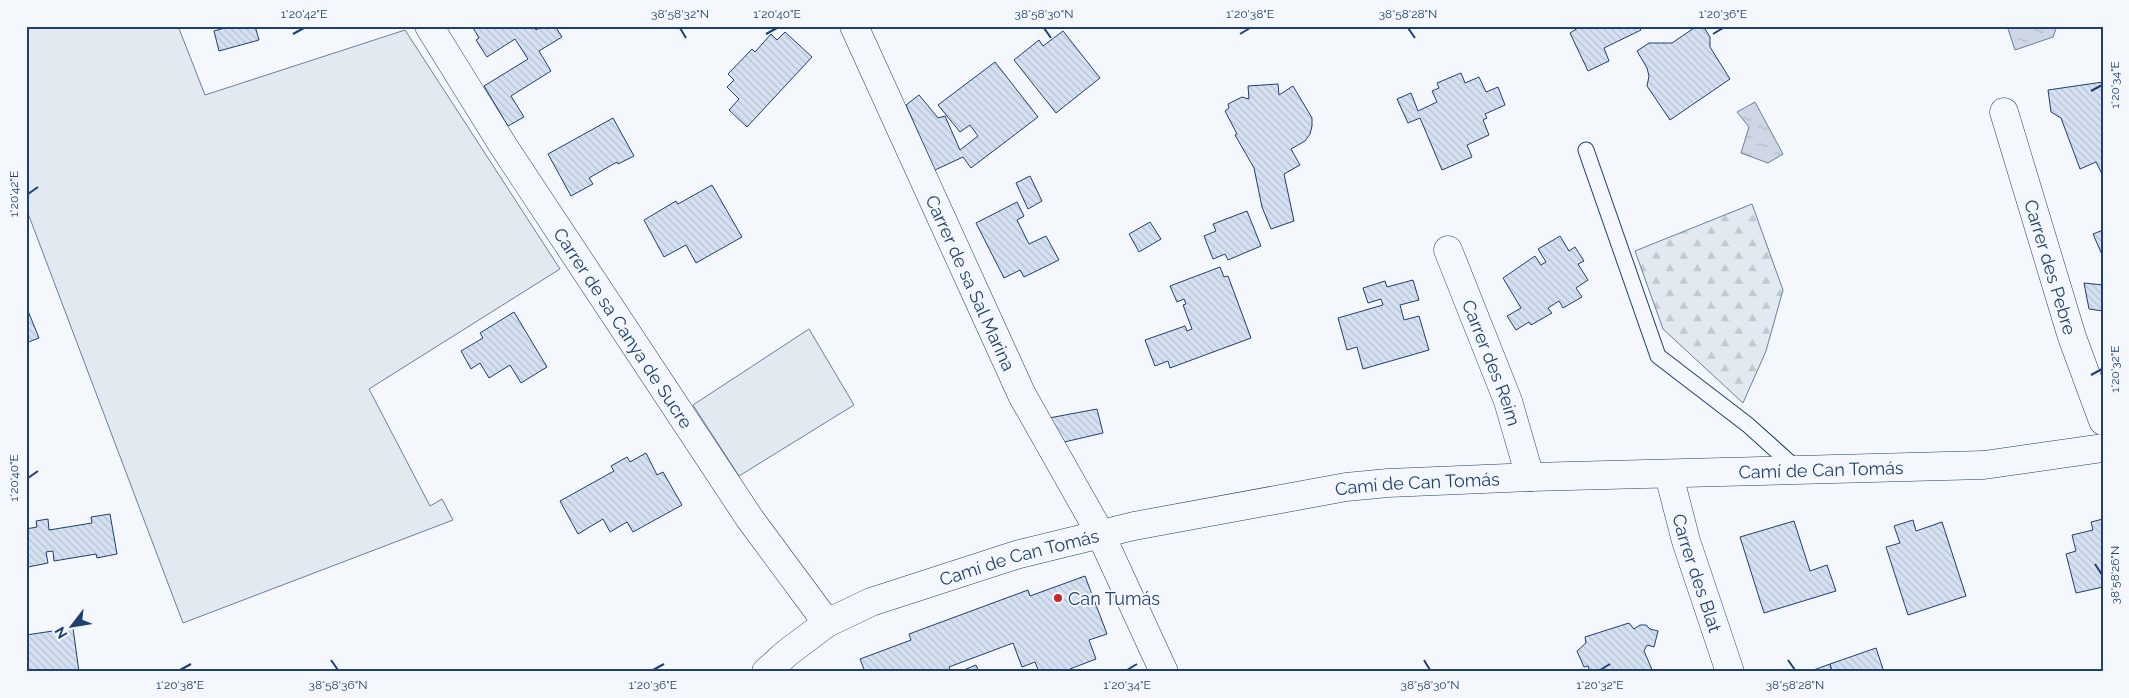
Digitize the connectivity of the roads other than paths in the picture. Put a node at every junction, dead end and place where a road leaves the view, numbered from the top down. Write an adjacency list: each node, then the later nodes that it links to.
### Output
1 (429, 26): 12 (street, Carrer de sa Canya de Sucre)
2 (854, 26): 11 (street, Carrer de sa Sal Marina)
3 (2004, 112): 6 (street, Carrer des Pebre)
4 (1586, 150): 8 (lane)
5 (1448, 250): 10 (street, Carrer des Reim)
6 (2103, 421)
7 (2103, 448): 8 (street, Camí de Can Tomás)
8 (1800, 471): 9 (street, Camí de Can Tomás)
9 (1669, 475): 10 (street, Camí de Can Tomás); 15 (street, Carrer des Blat)
10 (1530, 477): 11 (street, Camí de Can Tomás)
11 (1100, 533): 12 (street, Camí de Can Tomás); 14 (street, Carrer de sa Sal Marina)
12 (827, 623): 13 (street, Camí de Can Tomás)
13 (766, 672)
14 (1164, 672)
15 (1730, 672)

